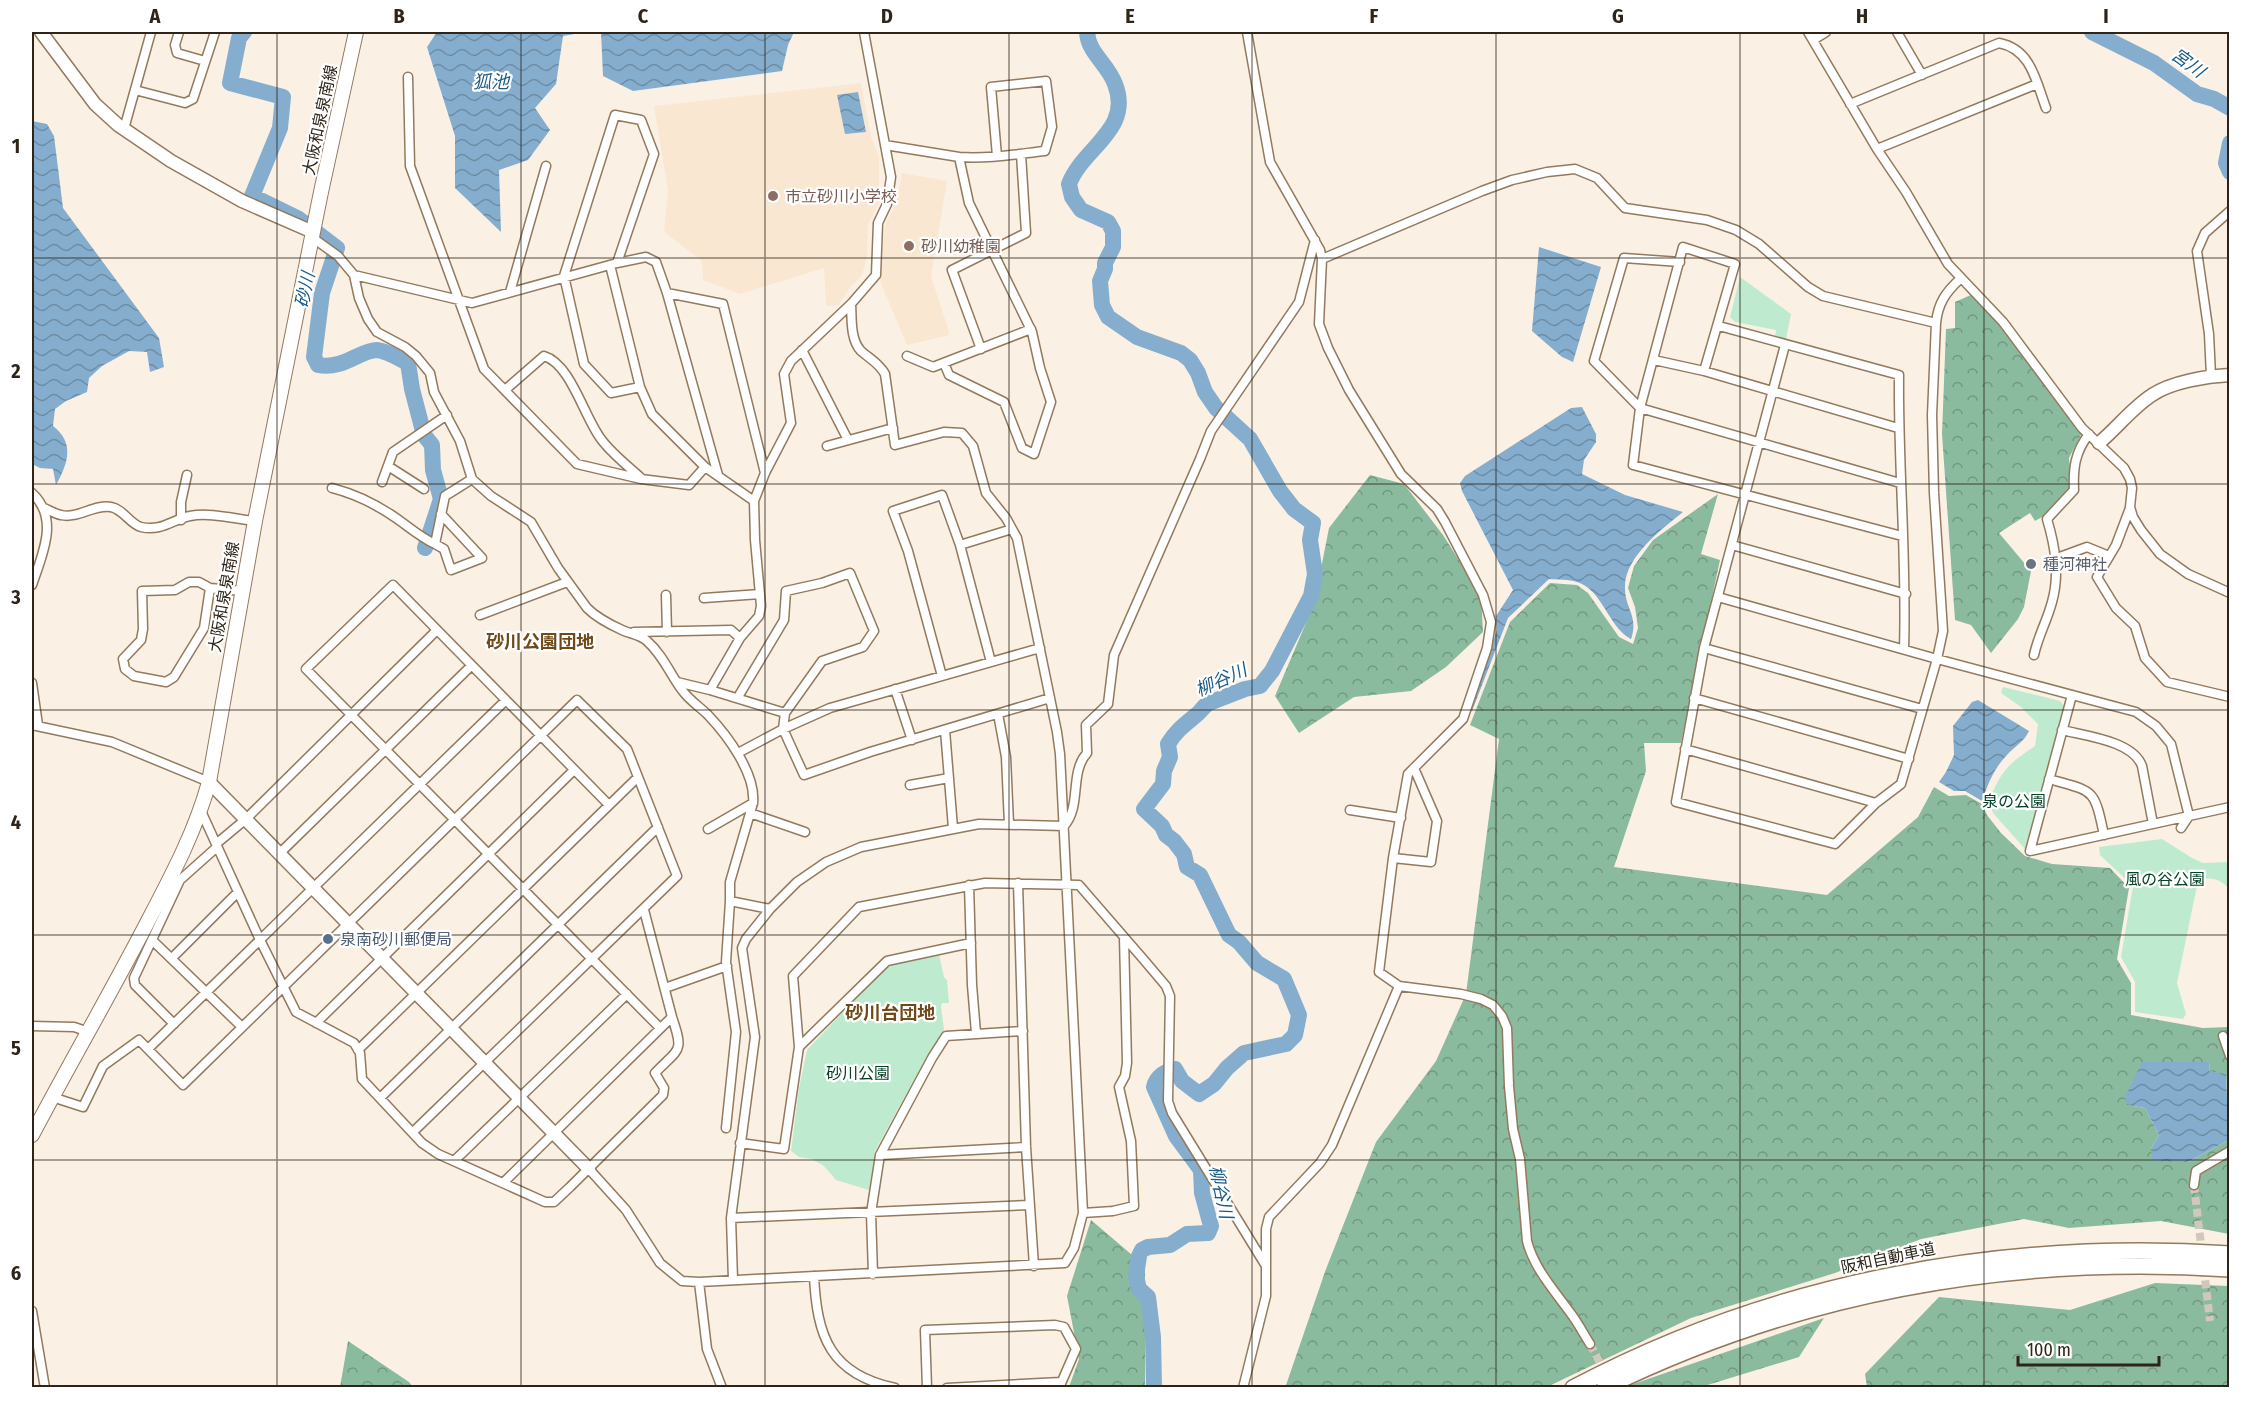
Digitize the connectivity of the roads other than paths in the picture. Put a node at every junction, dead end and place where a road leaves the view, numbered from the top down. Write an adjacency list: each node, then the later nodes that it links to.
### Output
1 (41, 32): 18 (street)
2 (151, 32): 15 (street)
3 (179, 32): 11 (street)
4 (215, 32): 11 (street)
5 (356, 32): 26 (main road, 大阪和泉泉南線)
6 (864, 32): 19 (street)
7 (1247, 32): 27 (street)
8 (1826, 32): 10 (street)
9 (1897, 32): 12 (street)
10 (1810, 36): 16 (street)
11 (205, 61): 15 (street)
12 (1922, 75): 14 (street); 16 (street)
13 (408, 77): 37 (street)
14 (2037, 84): 17 (street); 20 (street)
15 (135, 90): 18 (street)
16 (1850, 104): 20 (street)
17 (2046, 108)
18 (124, 129): 26 (street)
19 (885, 145): 23 (street); 38 (street)
20 (1877, 149): 34 (street)
21 (1021, 154): 22 (street); 22 (street); 28 (street)
22 (997, 156): 23 (street)
23 (959, 157): 28 (street)
24 (546, 166): 35 (street)
25 (2229, 211): 50 (street)
26 (313, 235): 32 (street); 81 (main road, 大阪和泉泉南線)
27 (1315, 240): 29 (street); 157 (street)
28 (993, 250): 41 (street); 43 (street)
29 (1322, 259): 39 (street); 136 (street)
30 (1680, 262): 40 (street); 46 (street); 54 (street)
31 (613, 264): 33 (street); 33 (street); 36 (street); 51 (street)
32 (354, 275): 37 (street); 55 (street)
33 (564, 276): 35 (street); 51 (street)
34 (1960, 279): 39 (street); 58 (street)
35 (510, 292): 37 (street)
36 (667, 293): 65 (street); 67 (street)
37 (458, 301): 52 (street)
38 (851, 304): 44 (street); 56 (street)
39 (1936, 323): 108 (street)
40 (1719, 327): 42 (street); 48 (street)
41 (1031, 329): 43 (street); 47 (street)
42 (1785, 345): 53 (street); 57 (street)
43 (981, 349): 47 (street)
44 (802, 351): 59 (street); 65 (street)
45 (907, 356): 47 (street)
46 (1654, 360): 48 (street); 54 (street)
47 (944, 363)
48 (1704, 371): 53 (street)
49 (2229, 375): 50 (street)
50 (2211, 376): 61 (street)
51 (640, 387): 64 (street)
52 (505, 390): 69 (street); 69 (street)
53 (1774, 392): 57 (street); 60 (street)
54 (1640, 408): 60 (street); 75 (street)
55 (447, 415): 63 (street); 68 (street)
56 (893, 428): 59 (street); 82 (street)
57 (1898, 428): 71 (street)
58 (2089, 434): 61 (street); 88 (street)
59 (848, 440): 62 (street)
60 (1760, 443): 71 (street); 75 (street)
61 (2099, 443): 77 (street)
62 (827, 446)
63 (388, 466): 70 (street); 73 (street)
64 (705, 467): 67 (street); 69 (street)
65 (765, 473): 76 (street)
66 (187, 475): 80 (street)
67 (718, 475): 76 (street)
68 (472, 479): 79 (street); 89 (street)
69 (641, 479)
70 (382, 482)
71 (1900, 483): 83 (street)
72 (332, 488): 84 (street)
73 (424, 489)
74 (32, 493): 78 (street)
75 (1746, 494): 83 (street); 86 (street)
76 (754, 501): 94 (street)
77 (2130, 507): 87 (street); 93 (street)
78 (44, 508): 80 (street); 90 (street)
79 (441, 514): 84 (street); 84 (street)
80 (181, 520): 81 (street)
81 (255, 521): 92 (main road, 大阪和泉泉南線)
82 (1012, 529): 85 (street); 104 (street)
83 (1902, 536): 95 (street)
84 (435, 544)
85 (960, 545): 109 (street); 111 (street)
86 (1732, 545): 95 (street); 97 (street)
87 (2109, 556): 88 (street); 118 (street)
88 (2057, 558): 107 (street)
89 (567, 582): 99 (street); 101 (street)
90 (32, 585)
91 (210, 588): 91 (street); 92 (street)
92 (242, 591): 141 (main road, 大阪和泉泉南線)
93 (2229, 593)
94 (760, 594): 98 (street); 103 (street)
95 (1906, 594): 106 (street)
96 (666, 595): 102 (street)
97 (1719, 597): 105 (street); 106 (street)
98 (704, 598)
99 (480, 615)
100 (437, 630): 110 (street); 125 (street); 125 (street)
101 (630, 632): 102 (street); 112 (street)
102 (667, 632): 103 (street)
103 (740, 638): 114 (street)
104 (1040, 648): 109 (street); 119 (street)
105 (1704, 648): 120 (street); 122 (street)
106 (1904, 649): 108 (street)
107 (2034, 655)
108 (1937, 659): 116 (street); 122 (street)
109 (991, 662): 111 (street)
110 (471, 666): 121 (street); 133 (street)
111 (942, 676): 115 (street)
112 (676, 682): 114 (street); 134 (street)
113 (32, 683): 126 (street)
114 (710, 690): 117 (street)
115 (895, 690): 127 (street); 131 (street)
116 (2072, 695): 129 (street); 151 (street)
117 (738, 697): 123 (street); 123 (street)
118 (2229, 697)
119 (1050, 698): 124 (street); 157 (street)
120 (1694, 698): 132 (street); 135 (street)
121 (505, 701): 130 (street); 142 (street)
122 (1922, 709): 135 (street)
123 (785, 713): 127 (street)
124 (999, 714): 128 (street); 155 (street)
125 (352, 715): 133 (street); 154 (street)
126 (35, 725): 141 (street)
127 (783, 729): 131 (street); 134 (street)
128 (945, 730): 131 (street); 139 (street)
129 (2062, 730): 140 (street); 156 (street)
130 (540, 736): 137 (street); 138 (street); 152 (street)
131 (912, 740)
132 (1685, 749): 145 (street); 145 (street)
133 (385, 751): 142 (street); 165 (street)
134 (738, 753): 144 (street)
135 (1909, 759): 145 (street)
136 (1414, 768): 153 (street); 167 (street)
137 (574, 770): 146 (street); 166 (street)
138 (638, 777): 146 (street); 158 (street)
139 (949, 778): 143 (street); 159 (street)
140 (2049, 779): 163 (street); 163 (street)
141 (208, 782): 149 (main road, 大阪和泉泉南線); 154 (street)
142 (419, 784): 152 (street); 171 (street)
143 (910, 785)
144 (753, 803): 150 (street); 161 (street)
145 (1876, 803)
146 (609, 805): 172 (street)
147 (2229, 807): 151 (street)
148 (1350, 810): 153 (street)
149 (201, 811): 164 (street); 201 (main road, 大阪和泉泉南線)
150 (750, 813): 162 (street); 174 (street)
151 (2189, 816): 156 (street); 160 (street)
152 (454, 818): 166 (street); 177 (street)
153 (1401, 818): 167 (street)
154 (246, 819): 164 (street); 165 (street)
155 (1010, 824): 157 (street); 159 (street)
156 (2153, 824): 163 (street)
157 (1064, 826): 169 (street)
158 (658, 827): 176 (street); 178 (street)
159 (953, 828): 175 (street)
160 (2181, 828)
161 (708, 829)
162 (805, 832)
163 (2104, 835)
164 (216, 846): 173 (street); 180 (street)
165 (280, 853): 171 (street)
166 (489, 853): 172 (street); 183 (street)
167 (1393, 858): 187 (street)
168 (1018, 883): 169 (street); 170 (street); 200 (street)
169 (1067, 883): 179 (street); 225 (street)
170 (969, 885): 182 (street); 204 (street)
171 (313, 886): 177 (street); 181 (street)
172 (524, 890): 178 (street); 191 (street)
173 (238, 892): 181 (street); 184 (street)
174 (730, 901): 175 (street); 186 (street)
175 (770, 909): 216 (street)
176 (644, 910): 185 (street); 189 (street)
177 (350, 923): 183 (street); 188 (street)
178 (557, 924): 185 (street); 198 (street)
179 (1124, 937): 225 (street); 230 (street)
180 (152, 940): 184 (street); 195 (street)
181 (260, 940): 188 (street); 190 (street)
182 (971, 943): 202 (street); 204 (street)
183 (382, 956): 191 (street); 194 (street)
184 (172, 958): 190 (street)
185 (591, 959): 192 (street); 208 (street)
186 (727, 966): 189 (street); 212 (street)
187 (1399, 986): 230 (street); 237 (street)
188 (283, 987): 194 (street); 197 (street)
189 (665, 988): 193 (street)
190 (207, 992): 195 (street); 197 (street)
191 (417, 992): 198 (street); 206 (street)
192 (627, 994): 199 (street); 211 (street)
193 (672, 1017): 199 (street); 221 (street)
194 (316, 1023): 206 (street)
195 (174, 1024): 205 (street)
196 (32, 1026): 201 (street)
197 (242, 1027): 205 (street)
198 (451, 1027): 208 (street); 210 (street)
199 (660, 1028): 214 (street)
200 (1023, 1031): 202 (street); 217 (street)
201 (89, 1032): 209 (main road, 大阪和泉泉南線)
202 (976, 1033): 219 (street)
203 (2223, 1036): 207 (street)
204 (799, 1047): 216 (street)
205 (148, 1049): 209 (street)
206 (358, 1050): 210 (street)
207 (2229, 1056)
208 (485, 1062): 211 (street); 213 (street)
209 (52, 1097): 215 (main road, 大阪和泉泉南線)
210 (380, 1098): 213 (street)
211 (520, 1098): 214 (street); 220 (street)
212 (726, 1128)
213 (413, 1132): 220 (street)
214 (554, 1133): 221 (street); 222 (street)
215 (32, 1135)
216 (740, 1143): 227 (street)
217 (1026, 1147): 219 (street); 224 (street)
218 (2229, 1151): 223 (street)
219 (880, 1155): 226 (street)
220 (454, 1161): 222 (street)
221 (589, 1168): 222 (street); 235 (street)
222 (503, 1183)
223 (2194, 1185)
224 (1030, 1205): 226 (street); 229 (street)
225 (1083, 1212): 229 (street)
226 (871, 1213): 227 (street); 232 (street)
227 (731, 1218): 234 (street)
228 (2229, 1254): 245 (highway, 阪和自動車道)
229 (1034, 1266): 232 (street)
230 (1266, 1266): 244 (street)
231 (2229, 1269): 246 (highway, 阪和自動車道)
232 (873, 1274): 233 (street)
233 (814, 1276): 234 (street); 241 (street)
234 (733, 1280): 235 (street)
235 (699, 1282): 240 (street)
236 (32, 1311): 239 (street)
237 (1590, 1344)
238 (1060, 1385): 242 (street); 243 (street)
239 (45, 1388)
240 (722, 1388)
241 (895, 1388)
242 (927, 1388)
243 (947, 1388)
244 (1243, 1388)
245 (1573, 1388)
246 (1604, 1388)

